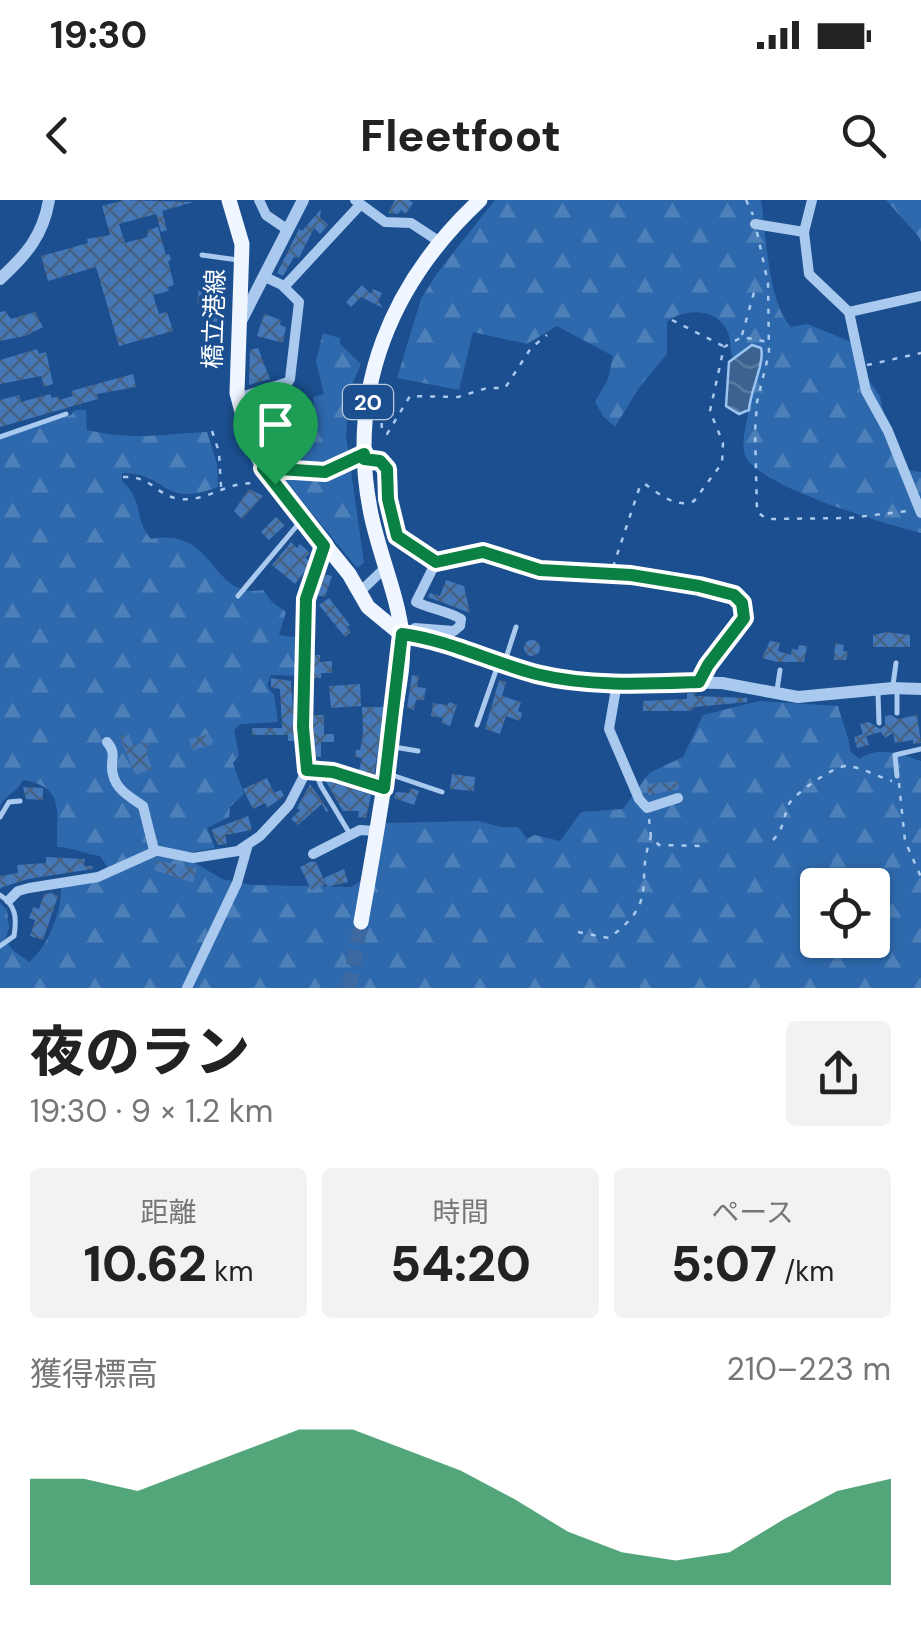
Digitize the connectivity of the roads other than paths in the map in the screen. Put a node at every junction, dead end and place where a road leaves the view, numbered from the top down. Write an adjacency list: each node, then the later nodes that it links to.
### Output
1 (49, 200): 15 (street)
2 (229, 200): 13 (main road, 橋立港線)
3 (259, 200): 9 (street)
4 (303, 200): 9 (street)
5 (480, 200): 11 (main road, 20)
6 (812, 200): 10 (street)
7 (357, 202): 11 (street); 16 (street)
8 (755, 224): 10 (street)
9 (288, 230): 14 (street)
10 (804, 232): 18 (street)
11 (440, 242): 23 (main road, 20)
12 (202, 255): 13 (lane)
13 (241, 261): 19 (main road, 橋立港線)
14 (265, 277): 16 (street); 19 (street)
15 (0, 278)
16 (284, 286): 20 (street)
17 (921, 296): 18 (street)
18 (849, 312): 25 (street)
19 (238, 326): 20 (main road, 橋立港線)
20 (238, 398): 24 (main road, 橋立港線)
21 (66, 414): 22 (lane)
22 (0, 437)
23 (364, 457): 24 (lane); 28 (street); 29 (main road, 20)
24 (263, 468): 26 (main road, 橋立港線)
25 (920, 512)
26 (302, 519): 27 (main road, 橋立港線); 31 (lane)
27 (324, 546): 30 (main road, 橋立港線); 50 (street)
28 (436, 562): 33 (street); 37 (street)
29 (385, 568): 30 (street); 33 (main road, 20)
30 (358, 586): 33 (main road, 橋立港線)
31 (238, 596)
32 (516, 627): 34 (lane)
33 (406, 635): 34 (street); 47 (main road)
34 (502, 663): 38 (street); 45 (lane)
35 (896, 663): 39 (lane)
36 (780, 670): 42 (lane)
37 (699, 682): 38 (street); 42 (street)
38 (618, 683): 54 (street)
39 (895, 688): 40 (street); 41 (street); 43 (lane)
40 (921, 689)
41 (878, 690): 42 (street); 44 (lane)
42 (776, 693)
43 (897, 712)
44 (879, 723)
45 (477, 725)
46 (107, 742): 60 (street)
47 (390, 747): 49 (lane); 52 (main road)
48 (921, 750): 51 (lane)
49 (418, 751)
50 (312, 771): 52 (street); 58 (lane); 59 (street)
51 (898, 779)
52 (385, 781): 53 (lane); 57 (main road)
53 (442, 792)
54 (678, 798)
55 (20, 801): 56 (lane)
56 (0, 817)
57 (377, 831): 58 (street); 63 (main road)
58 (350, 834): 61 (street)
59 (246, 848): 60 (street); 65 (street)
60 (156, 850): 62 (street)
61 (313, 854)
62 (4, 897): 64 (lane)
63 (361, 922)
64 (0, 946)
65 (187, 988)

